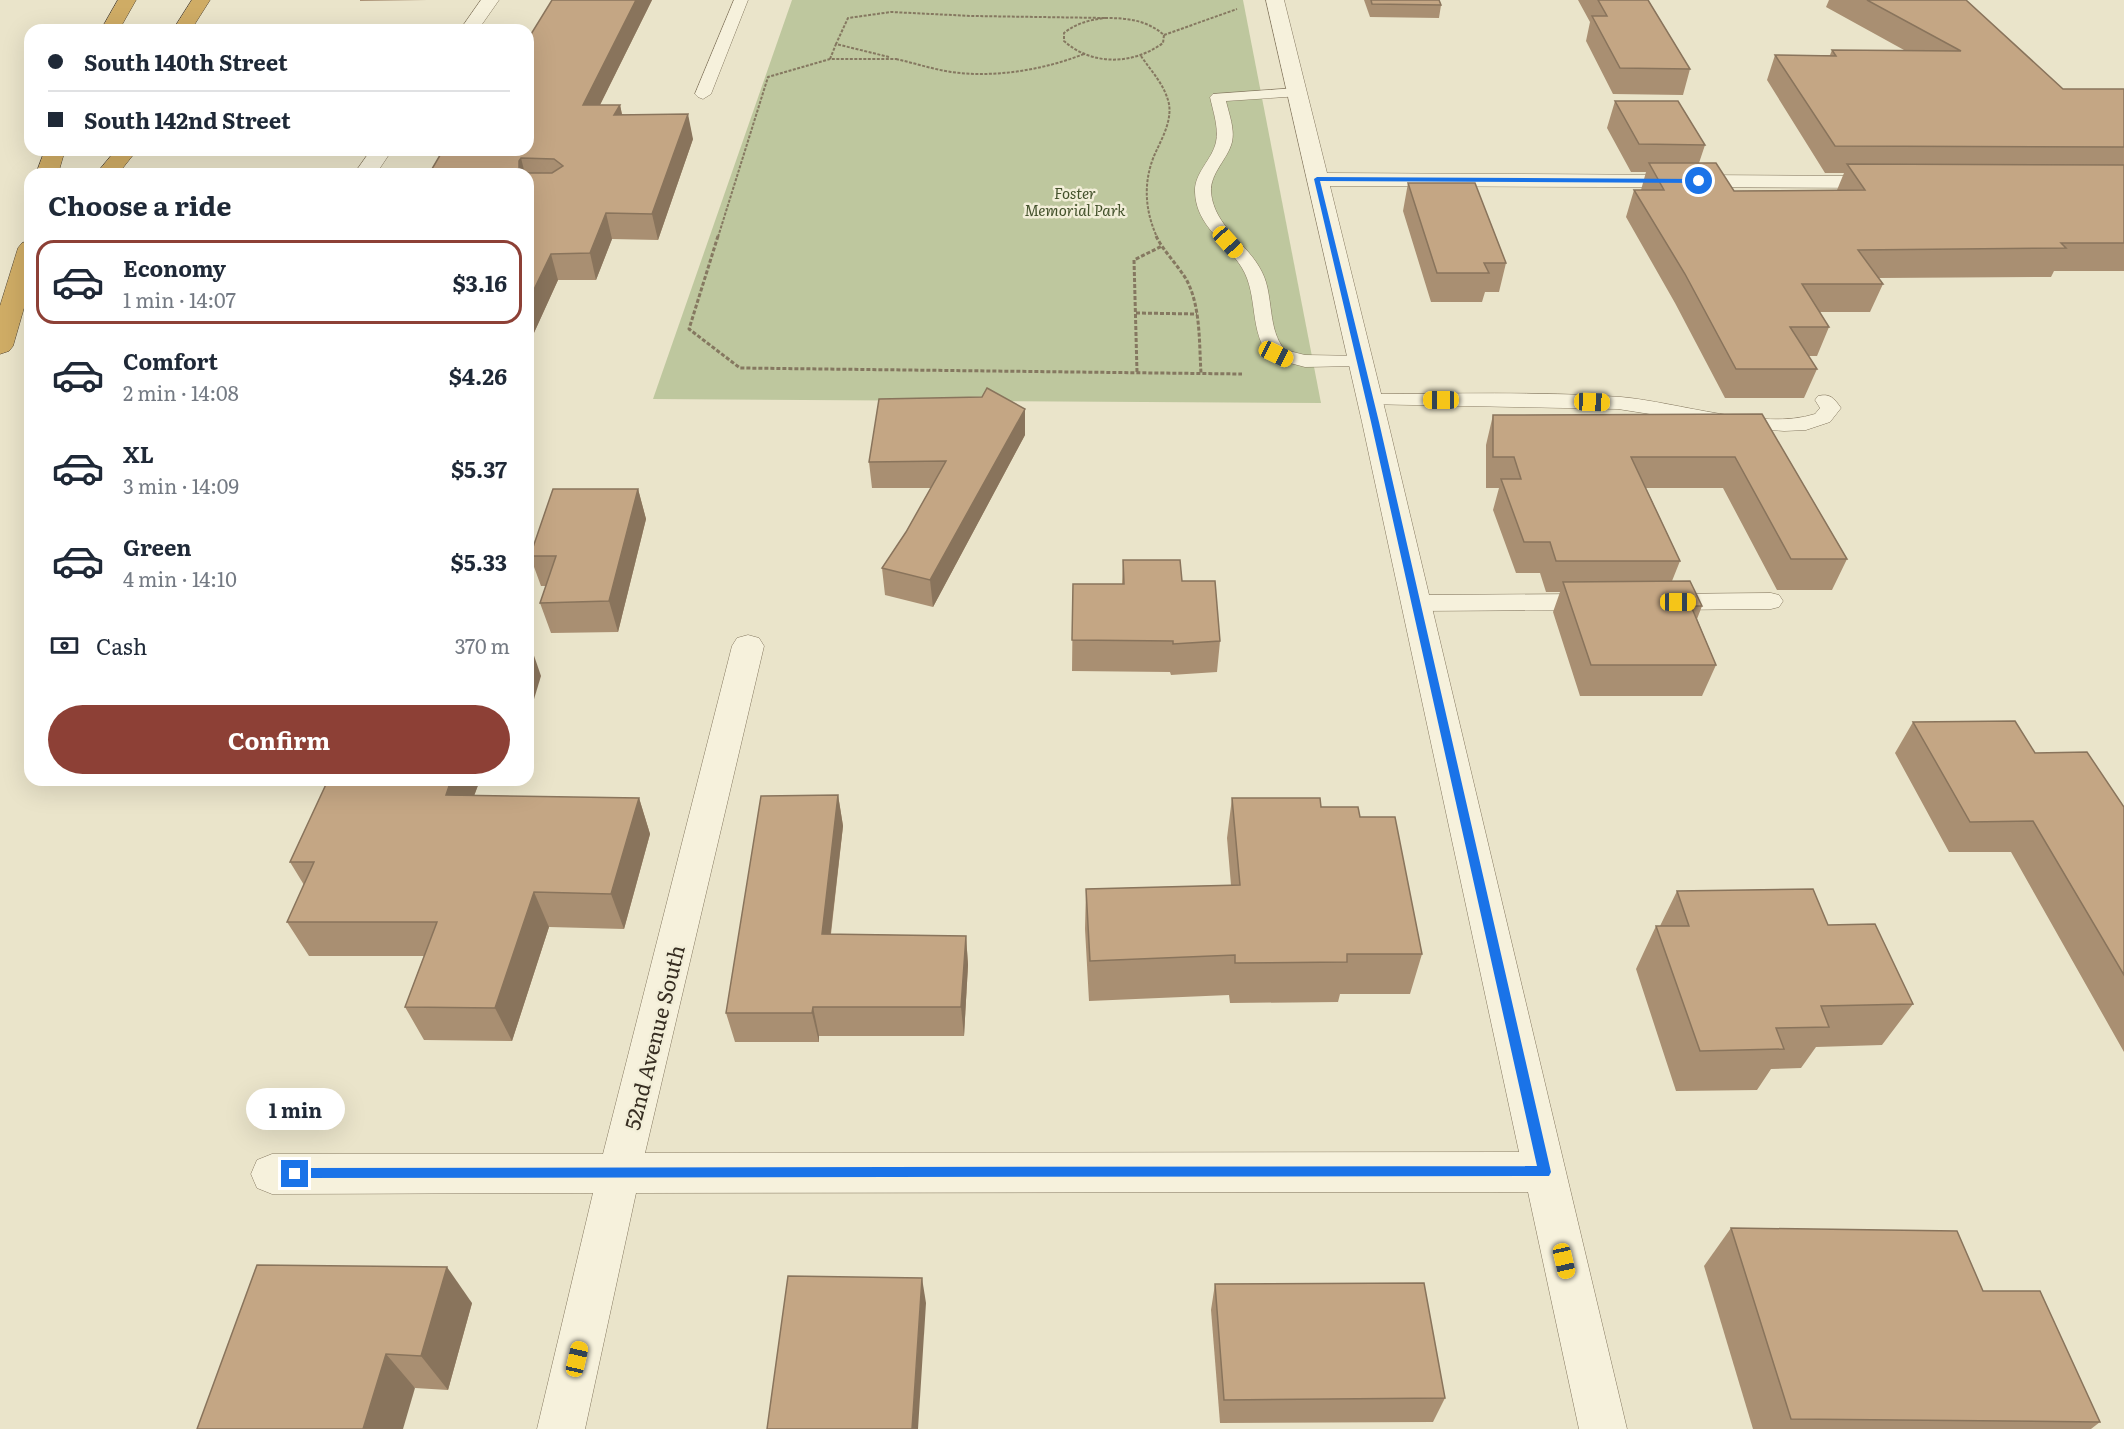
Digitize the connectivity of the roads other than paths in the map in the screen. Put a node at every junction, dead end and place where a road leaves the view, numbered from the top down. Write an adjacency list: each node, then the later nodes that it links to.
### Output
1 (127, 0): 6 (highway)
2 (201, 0): 7 (highway)
3 (490, 0): 8 (street)
4 (741, 0): 10 (lane)
5 (1261, 3): 9 (street)
6 (113, 24)
7 (186, 24)
8 (473, 24)
9 (1296, 93): 13 (street); 17 (lane)
10 (703, 94)
11 (122, 156): 12 (highway)
12 (112, 168)
13 (1317, 179): 14 (street); 17 (street)
14 (1908, 182)
15 (24, 268): 16 (highway)
16 (0, 346)
17 (1359, 360): 18 (street)
18 (1369, 400): 19 (lane); 23 (street)
19 (1825, 400)
20 (1771, 601): 22 (lane)
21 (1615, 602): 23 (lane)
22 (1639, 602)
23 (1415, 603): 25 (street)
24 (748, 646): 27 (street, 52nd Avenue South)
25 (1545, 1172): 27 (street); 29 (street)
26 (272, 1174): 27 (street)
27 (619, 1174): 28 (street, 52nd Avenue South)
28 (561, 1429)
29 (1603, 1429)

